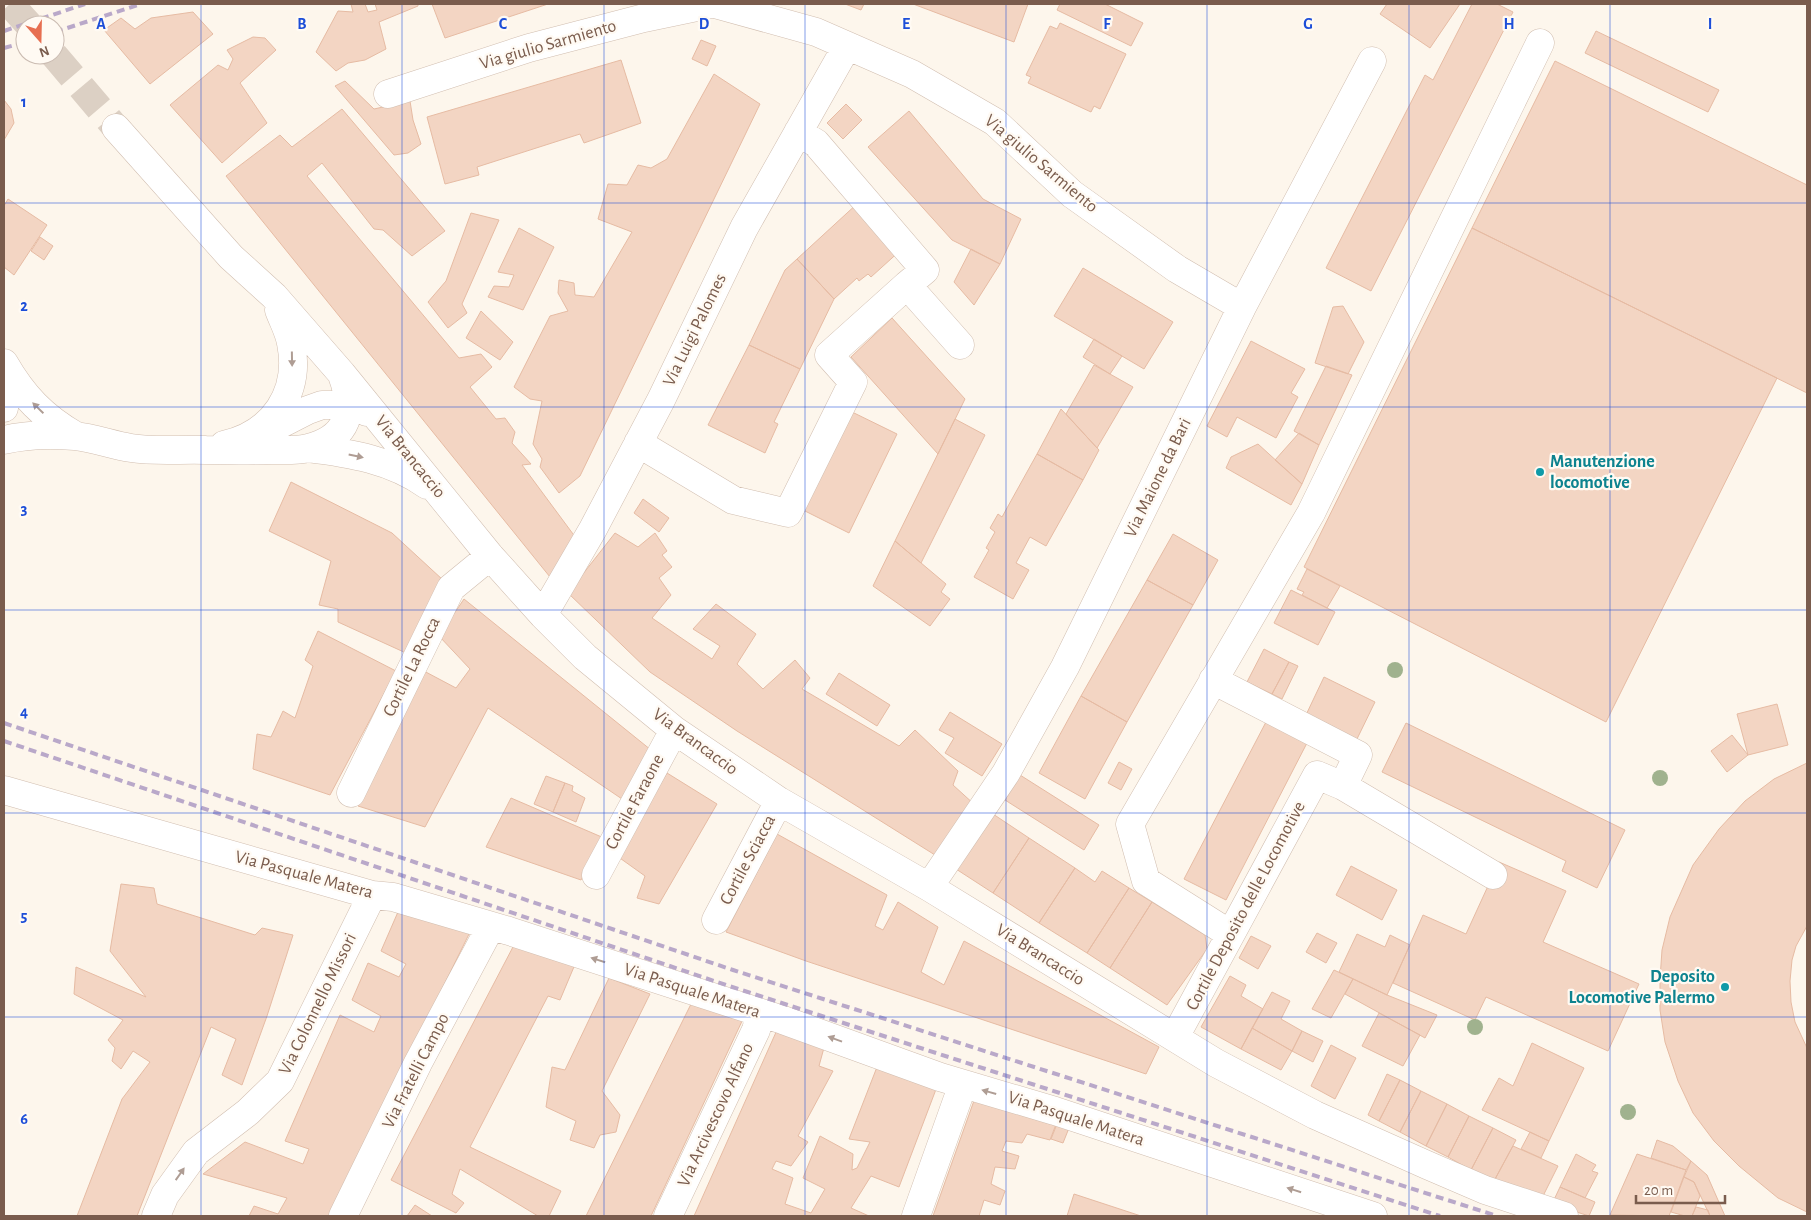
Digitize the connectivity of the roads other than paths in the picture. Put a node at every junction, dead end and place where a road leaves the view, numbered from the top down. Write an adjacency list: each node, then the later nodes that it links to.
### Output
1 (711, 4): 6 (street, Via giulio Sarmiento)
2 (715, 4): 4 (street, Via giulio Sarmiento)
3 (1540, 43): 28 (street)
4 (847, 46): 8 (street, Via Luigi Palomes); 11 (street, Via giulio Sarmiento)
5 (1372, 61): 11 (street, Via Maione da Bari)
6 (388, 94)
7 (116, 128): 10 (street, Via Brancaccio)
8 (798, 132): 9 (street); 22 (street, Via Luigi Palomes)
9 (907, 286): 12 (street); 22 (street)
10 (274, 296): 15 (street, Via Brancaccio); 20 (street, one-way to 20)
11 (1242, 306): 36 (street, Via Maione da Bari)
12 (960, 345)
13 (4, 363): 19 (street, one-way to 13)
14 (4, 367): 17 (street)
15 (342, 374): 16 (street); 18 (street, Via Brancaccio)
16 (350, 405): 18 (street); 20 (street); 23 (street)
17 (4, 408)
18 (382, 423): 25 (street, Via Brancaccio)
19 (78, 437): 21 (street); 24 (street)
20 (250, 437): 24 (street)
21 (4, 440)
22 (638, 443): 27 (street, Via Luigi Palomes)
23 (308, 448): 24 (street); 25 (street, one-way to 25)
24 (203, 449)
25 (445, 499): 26 (street, Via Brancaccio)
26 (490, 556): 27 (street, Via Brancaccio); 32 (street, Cortile La Rocca)
27 (543, 615): 29 (street, Via Brancaccio)
28 (1213, 680): 30 (street); 40 (street)
29 (674, 730): 33 (street, Via Brancaccio); 34 (street, Cortile Faraone)
30 (1343, 786): 35 (street); 40 (street, Cortile Deposito delle Locomotive)
31 (4, 790): 37 (street, Via Pasquale Matera)
32 (351, 793)
33 (779, 801): 36 (street, Via Brancaccio); 38 (street, Cortile Sciacca)
34 (596, 875)
35 (1493, 875)
36 (929, 887): 42 (street, Via Brancaccio)
37 (372, 895): 39 (street, Via Pasquale Matera); 45 (street, Via Colonnello Missori, one-way to 37)
38 (716, 920)
39 (491, 926): 41 (street, Via Pasquale Matera, one-way to 39); 46 (street, Via Fratelli Campo)
40 (1230, 934): 42 (street, Cortile Deposito delle Locomotive)
41 (761, 1013): 43 (street, Via Pasquale Matera, one-way to 41); 47 (street, Via Arcivescovo Alfano)
42 (1175, 1037): 50 (street, Via Brancaccio)
43 (961, 1084): 44 (street, Via Pasquale Matera, one-way to 43); 48 (street)
44 (1325, 1209): 49 (street, Via Pasquale Matera)
45 (156, 1216)
46 (343, 1216)
47 (668, 1216)
48 (916, 1216)
49 (1373, 1216)
50 (1564, 1216)

